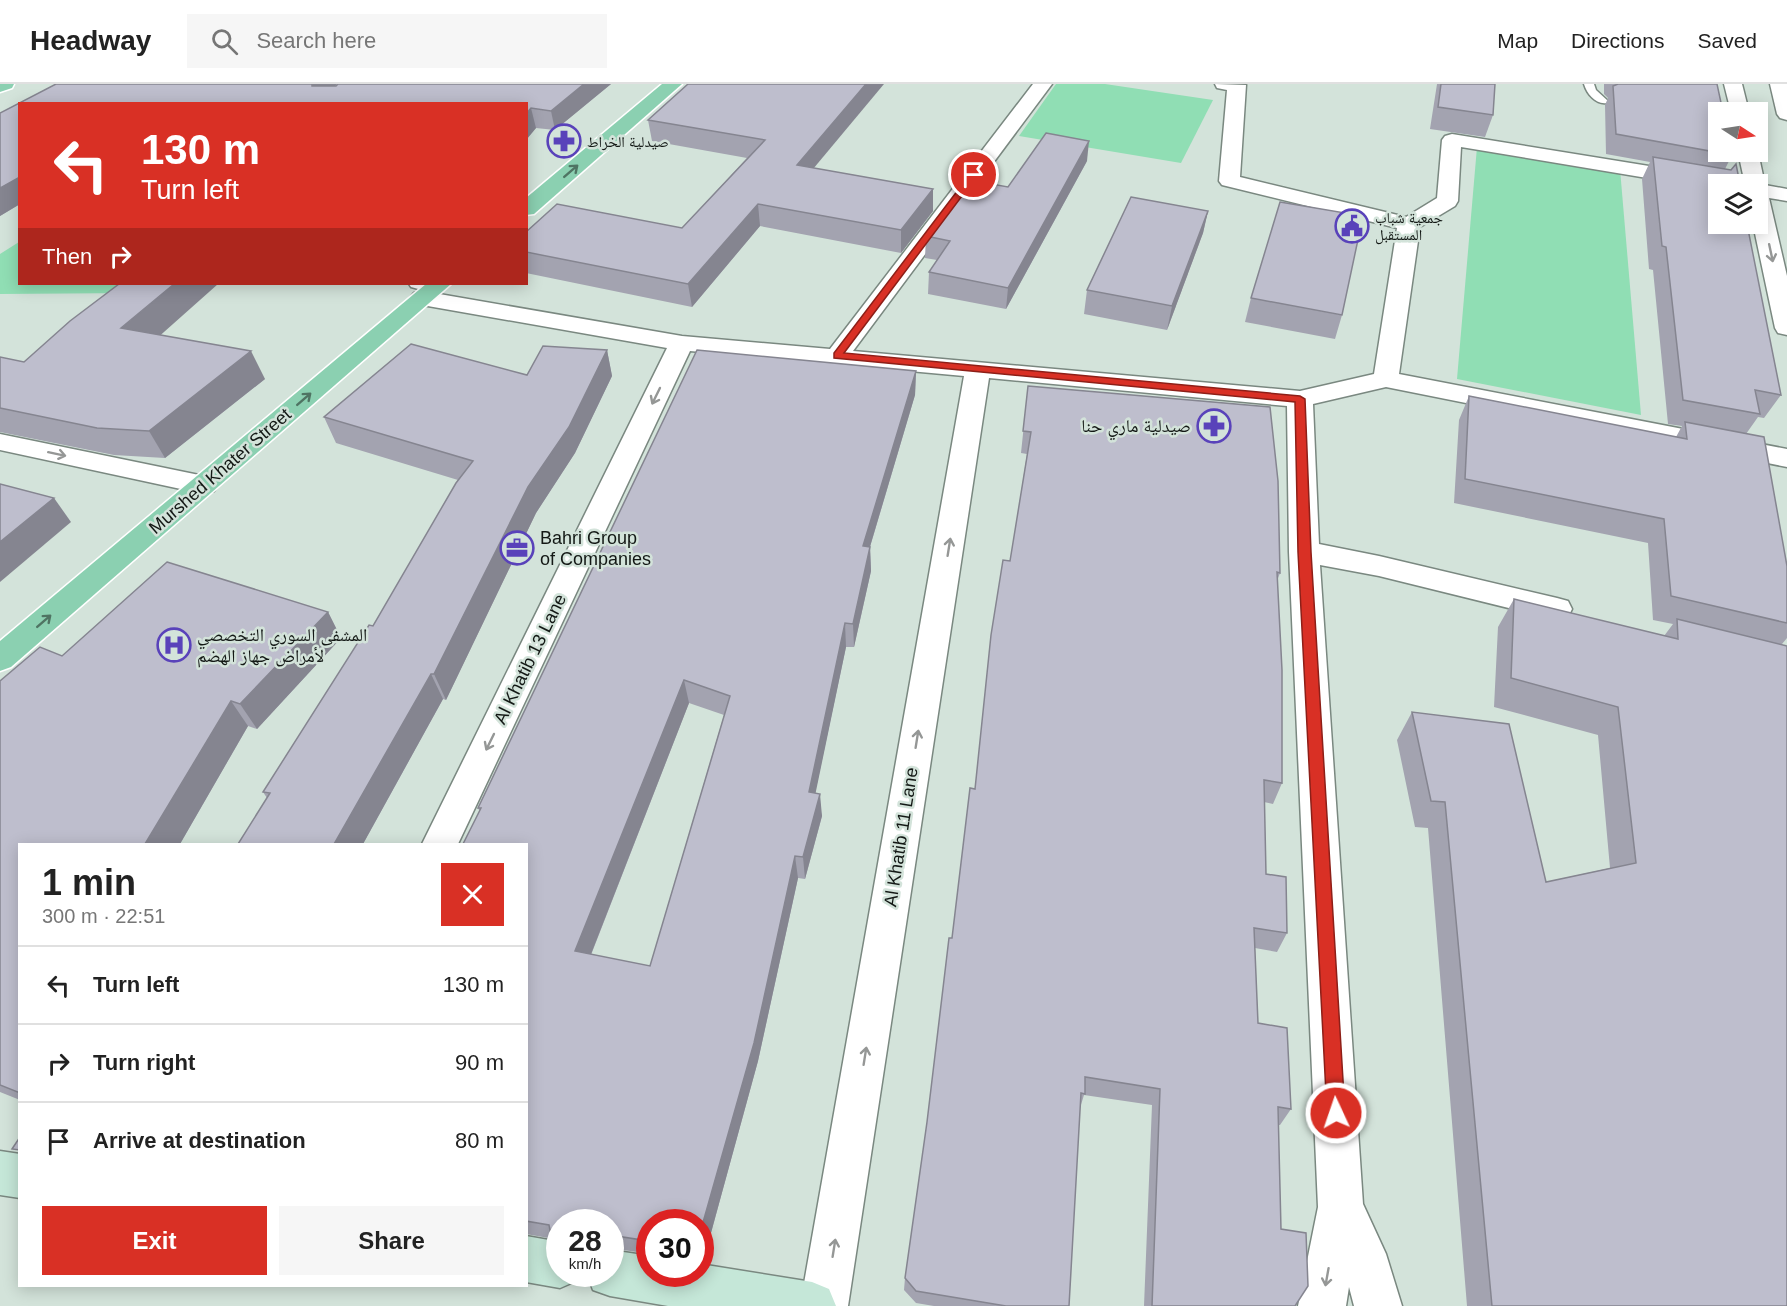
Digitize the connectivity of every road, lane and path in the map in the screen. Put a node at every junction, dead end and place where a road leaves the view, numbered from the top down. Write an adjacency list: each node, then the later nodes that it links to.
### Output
1 (5, 84): 8 (main road)
2 (673, 84): 15 (main road, one-way to 2)
3 (1042, 84): 21 (street)
4 (1224, 84): 16 (street)
5 (1589, 84): 9 (lane)
6 (1733, 84): 10 (street)
7 (1779, 84): 11 (street)
8 (0, 86)
9 (1603, 101)
10 (1738, 102)
11 (1787, 114)
12 (1708, 182): 16 (street)
13 (1768, 192): 14 (street)
14 (1787, 195)
15 (528, 207)
16 (1409, 224): 23 (street)
17 (1766, 234): 19 (street, one-way to 19)
18 (427, 288): 20 (street); 27 (main road, Murshed Khater Street, one-way to 18)
19 (1787, 328)
20 (682, 343): 21 (street); 31 (street, Al Khatib 13 Lane, one-way to 31)
21 (837, 356): 22 (street)
22 (978, 369): 24 (street); 39 (street, Al Khatib 11 Lane, one-way to 22)
23 (1386, 379): 24 (street); 26 (street)
24 (1300, 399): 28 (street)
25 (0, 442): 27 (street, one-way to 27)
26 (1787, 458)
27 (204, 485): 30 (main road, Murshed Khater Street, one-way to 27)
28 (1304, 552): 29 (street); 34 (street)
29 (1583, 616)
30 (0, 659)
31 (440, 843)
32 (0, 1173): 33 (main road)
33 (18, 1176)
34 (1341, 1207): 40 (street, one-way to 40); 41 (street)
35 (528, 1259): 36 (main road)
36 (546, 1263)
37 (624, 1275): 38 (main road)
38 (812, 1306)
39 (824, 1306)
40 (1322, 1306)
41 (1378, 1306)

